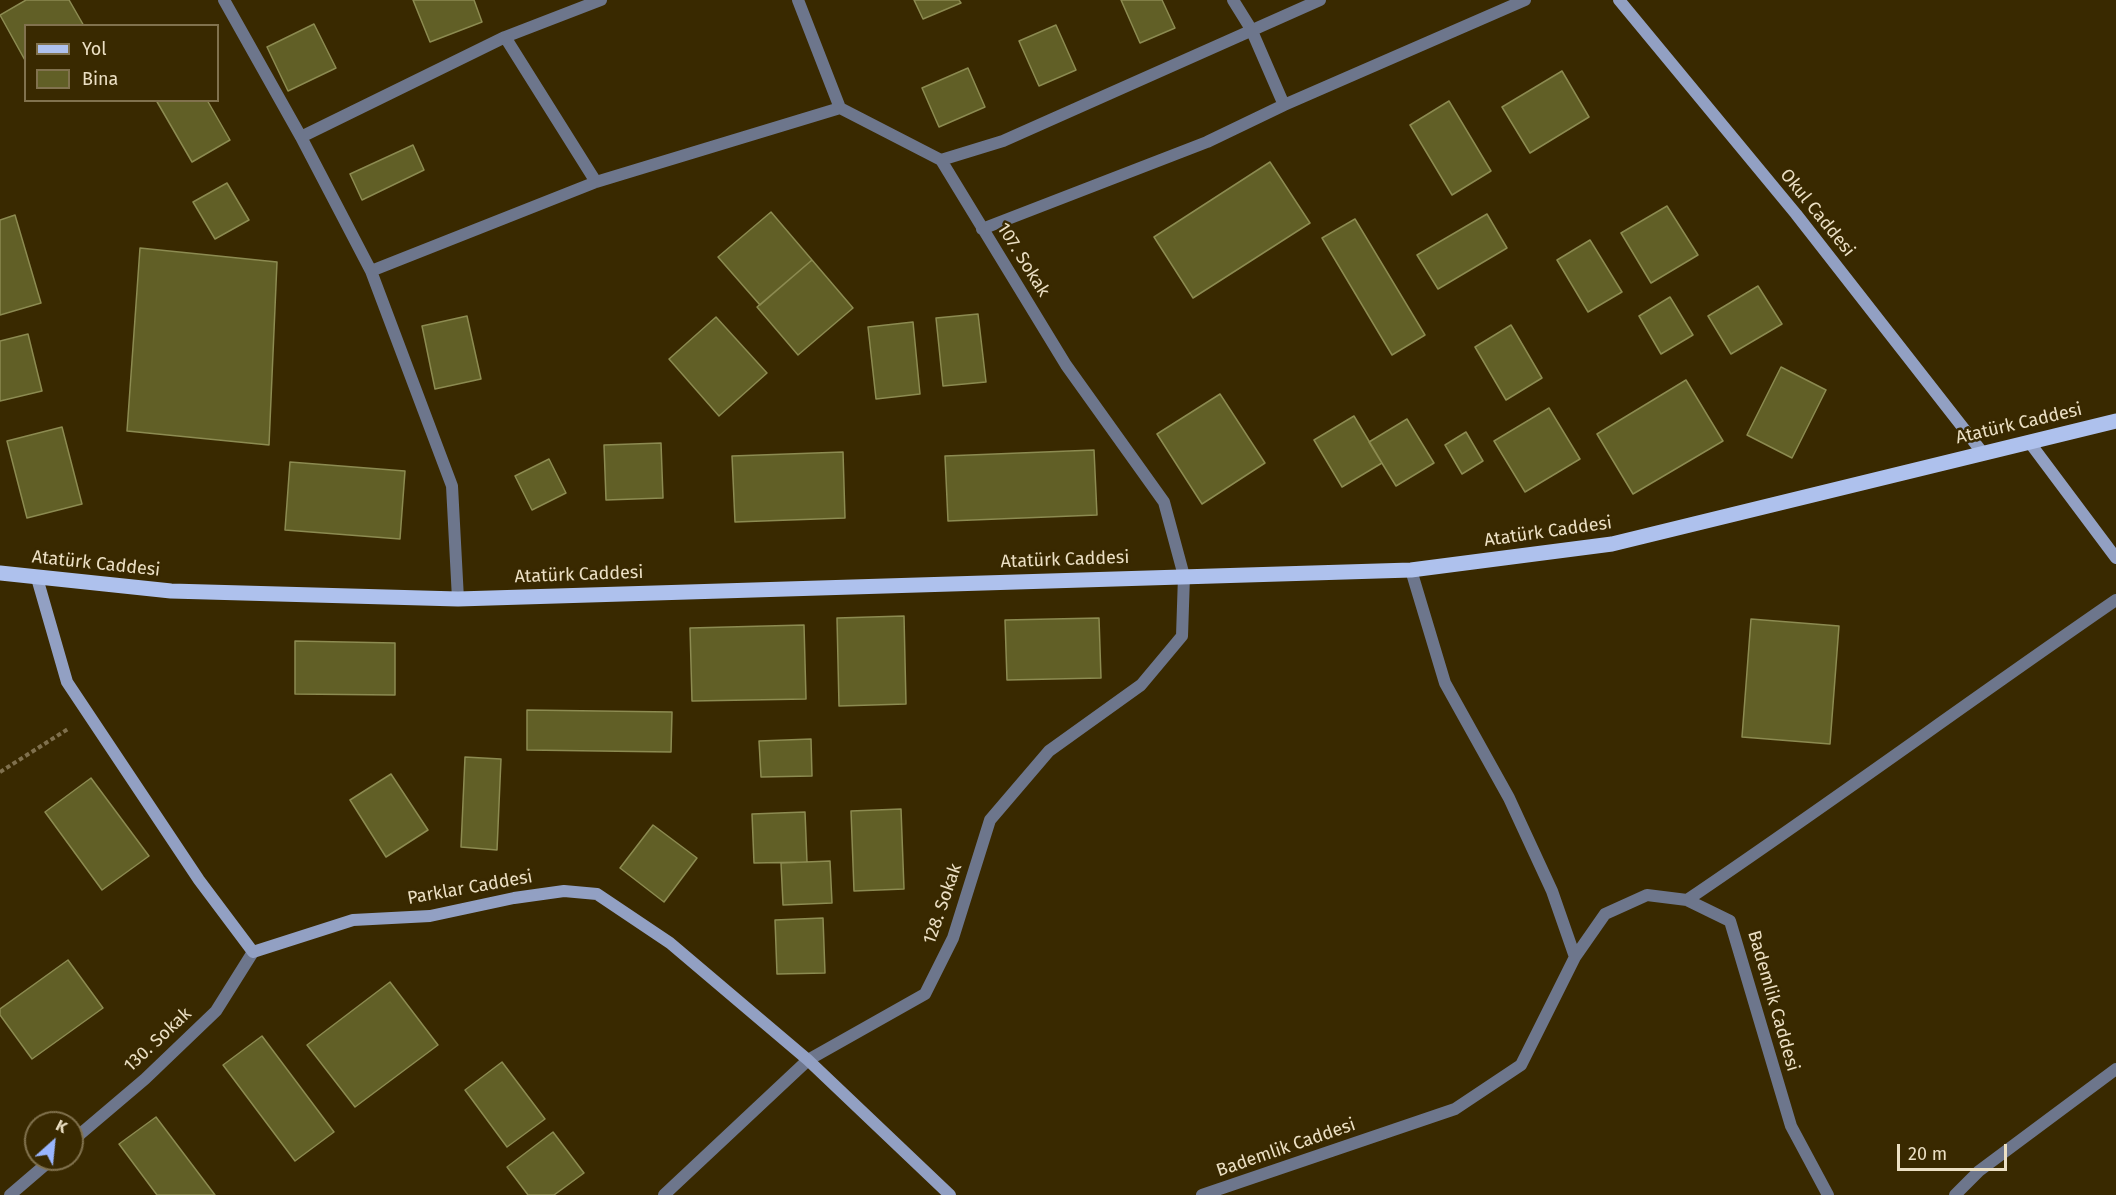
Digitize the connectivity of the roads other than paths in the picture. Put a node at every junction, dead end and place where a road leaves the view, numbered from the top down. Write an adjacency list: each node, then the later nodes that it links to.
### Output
1 (224, 0): 12 (street)
2 (601, 0): 9 (street)
3 (798, 0): 11 (street)
4 (1233, 0): 8 (street)
5 (1320, 0): 8 (street)
6 (1526, 0): 10 (street)
7 (1619, 0): 19 (street, Okul Caddesi)
8 (1251, 29): 10 (street); 13 (street)
9 (505, 37): 12 (street); 14 (street)
10 (1284, 105): 15 (street)
11 (840, 108): 13 (street); 14 (street)
12 (301, 137): 16 (street)
13 (941, 160): 15 (street, 107. Sokak)
14 (596, 182): 16 (street)
15 (982, 229): 23 (street, 107. Sokak)
16 (371, 271): 25 (street)
17 (2116, 421): 18 (main road, Atatürk Caddesi)
18 (2030, 443): 19 (main road, Atatürk Caddesi); 20 (street)
19 (1982, 452): 21 (main road, Atatürk Caddesi)
20 (2116, 558)
21 (1412, 570): 23 (main road, Atatürk Caddesi); 29 (street)
22 (0, 573): 24 (main road, Atatürk Caddesi)
23 (1185, 576): 25 (main road, Atatürk Caddesi); 30 (street, 128. Sokak)
24 (37, 578): 25 (main road, Atatürk Caddesi); 28 (street)
25 (458, 598)
26 (2116, 600): 27 (street)
27 (1687, 900): 29 (street, Bademlik Caddesi); 38 (street, Bademlik Caddesi)
28 (253, 952): 30 (street, Parklar Caddesi); 32 (street, 130. Sokak)
29 (1575, 957): 37 (street, Bademlik Caddesi)
30 (808, 1060): 35 (street, 128. Sokak); 36 (street, Parklar Caddesi)
31 (2116, 1070): 39 (street)
32 (84, 1132)
33 (38, 1171): 34 (street)
34 (10, 1195)
35 (664, 1195)
36 (950, 1195)
37 (1202, 1195)
38 (1828, 1195)
39 (1955, 1195)

